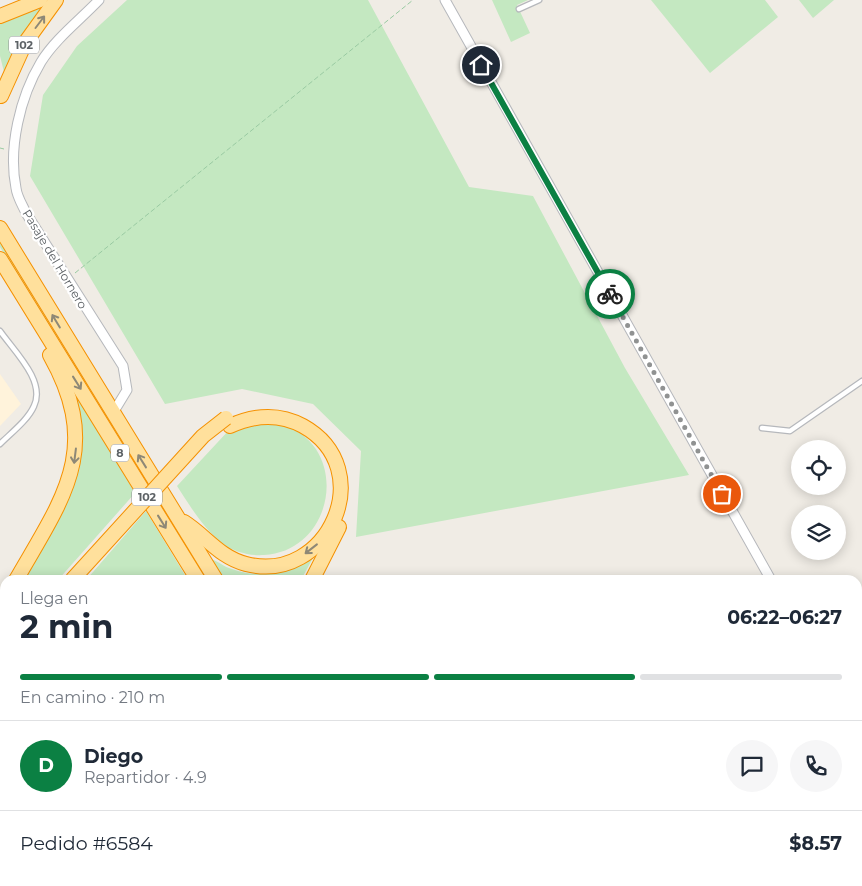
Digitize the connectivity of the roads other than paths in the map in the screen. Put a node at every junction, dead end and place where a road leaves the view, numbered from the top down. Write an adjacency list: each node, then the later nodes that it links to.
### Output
1 (40, 0): 7 (highway)
2 (56, 0): 9 (highway, 102, one-way to 2)
3 (100, 0): 15 (street, Pasaje del Hornero)
4 (445, 0): 26 (street)
5 (539, 0): 6 (lane)
6 (519, 9)
7 (0, 16)
8 (0, 68): 9 (highway)
9 (1, 100)
10 (0, 228): 15 (highway, 8, one-way to 10)
11 (0, 260): 12 (highway, 8)
12 (42, 327): 20 (highway, one-way to 20); 23 (highway, 8, one-way to 23)
13 (0, 331): 18 (lane)
14 (862, 381): 17 (lane)
15 (113, 413): 19 (highway, 8, one-way to 15)
16 (228, 422): 19 (highway, one-way to 19); 21 (highway, 102, bridge); 22 (highway, 102); 25 (highway)
17 (762, 428)
18 (0, 444)
19 (177, 518): 24 (highway, 8)
20 (19, 575)
21 (77, 575)
22 (87, 575)
23 (195, 575)
24 (213, 575)
25 (315, 575)
26 (768, 575)

